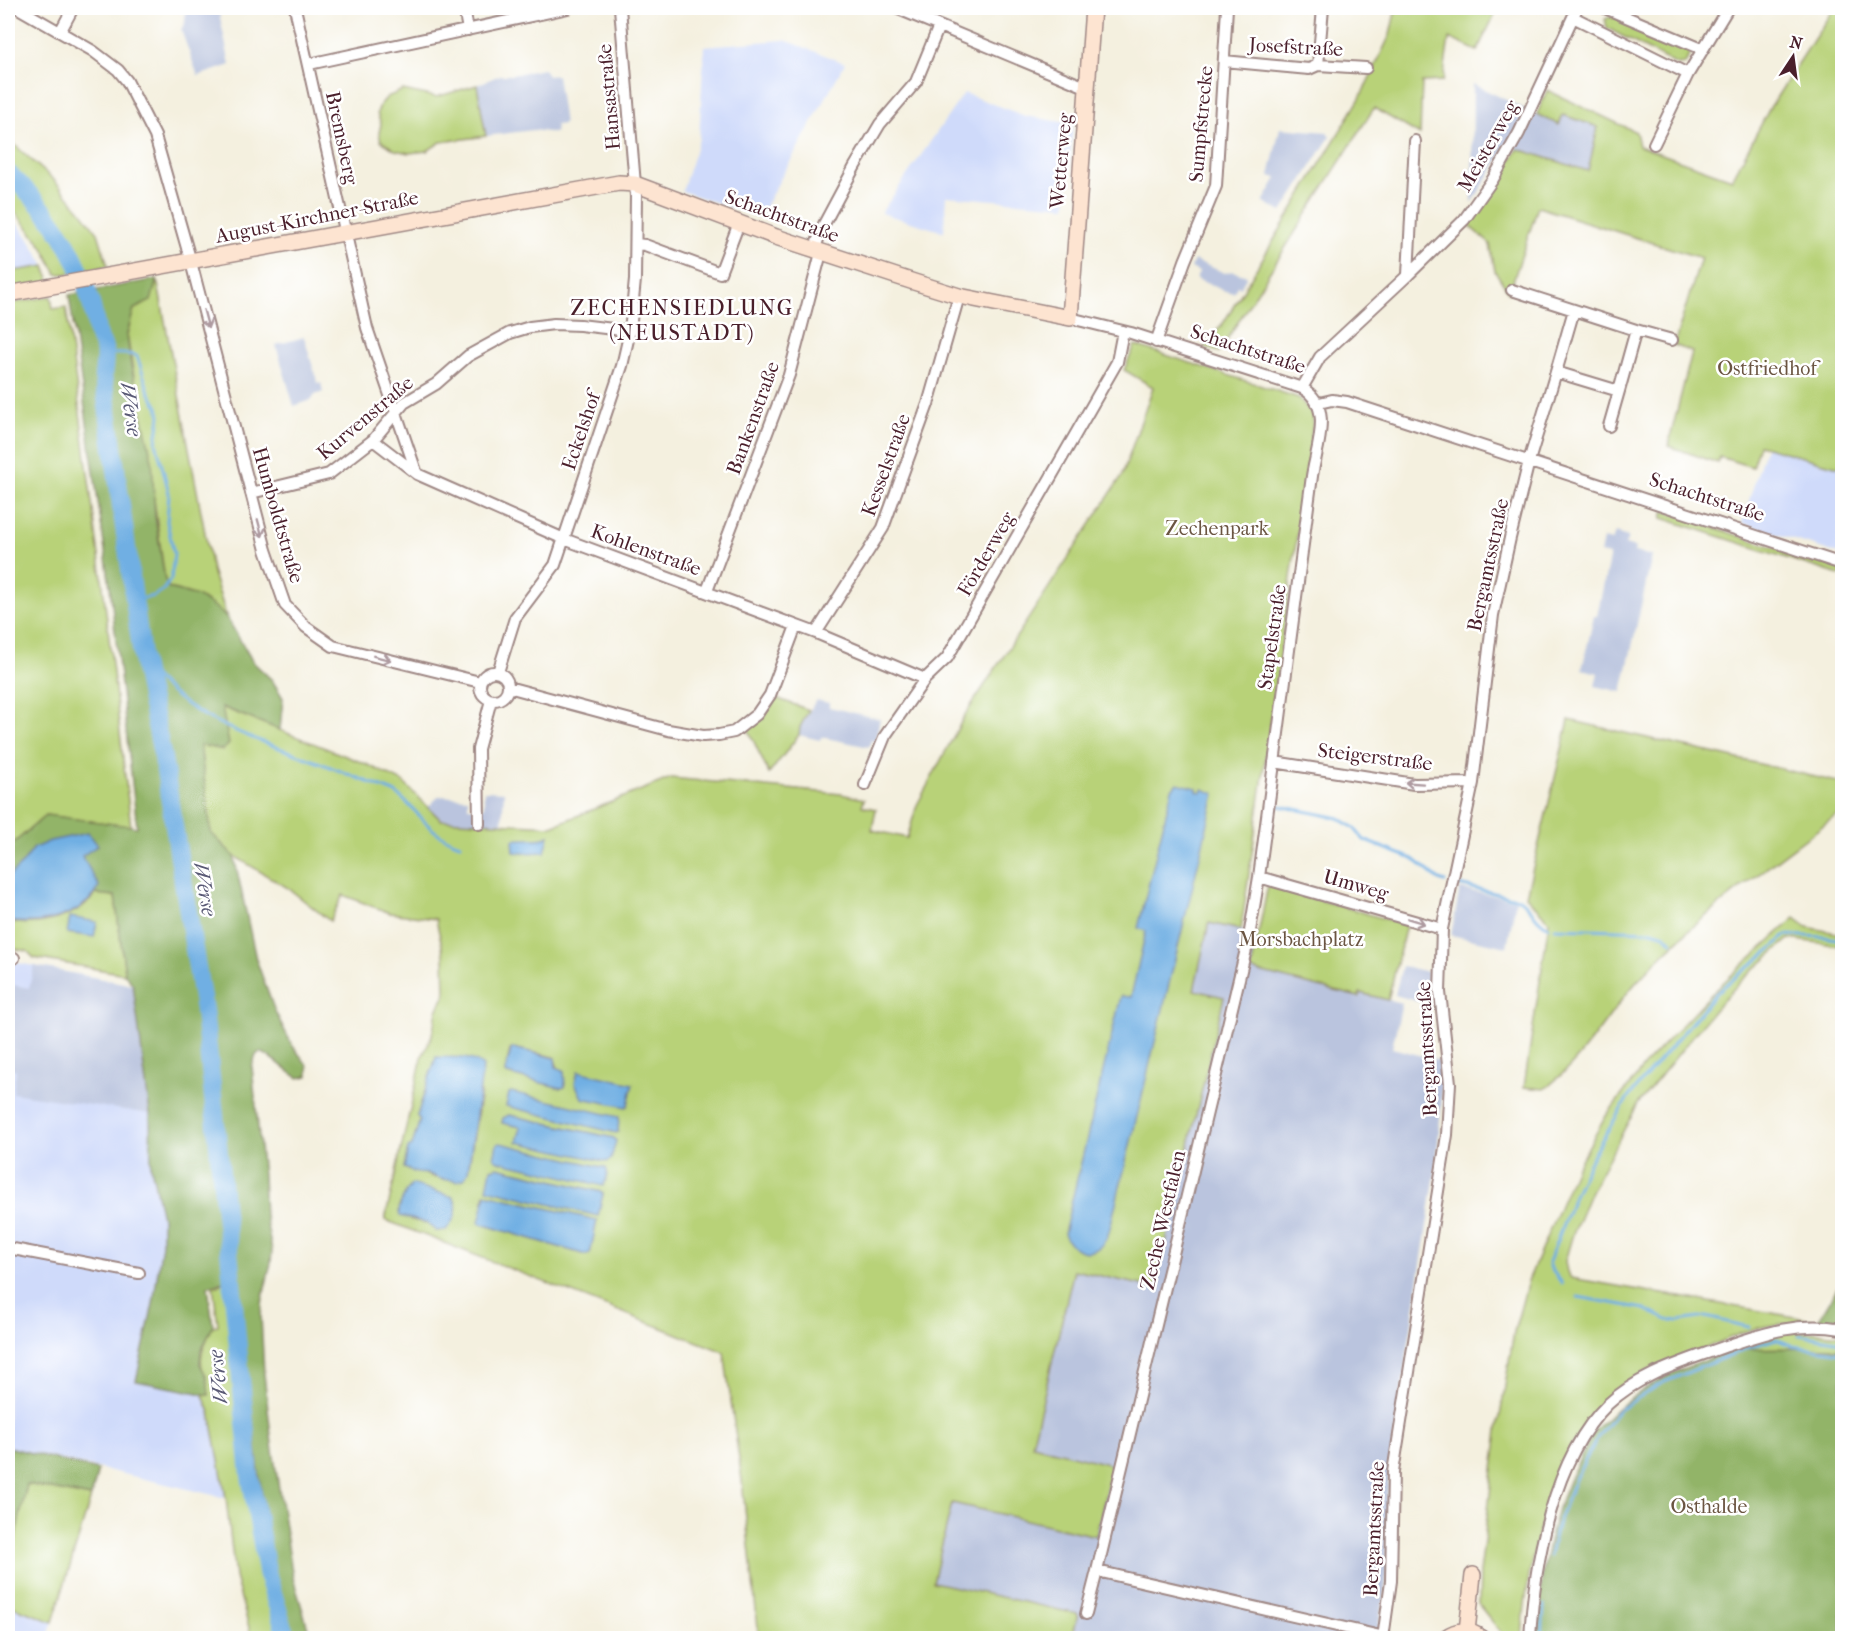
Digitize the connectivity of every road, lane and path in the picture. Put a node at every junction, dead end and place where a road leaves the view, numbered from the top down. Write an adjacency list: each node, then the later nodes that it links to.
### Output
1 (18, 8): 13 (street, Humboldtstraße)
2 (73, 8): 17 (street)
3 (295, 8): 20 (street, Bremsberg)
4 (464, 8): 16 (street)
5 (568, 8): 16 (street)
6 (620, 8): 27 (street, Hansastraße)
7 (896, 8): 15 (street)
8 (1093, 8): 24 (street, Wetterweg)
9 (1227, 8): 19 (street, Sumpfstrecke)
10 (1323, 8): 21 (street)
11 (1605, 8): 18 (street)
12 (1728, 8): 18 (street)
13 (36, 12): 17 (street, Humboldtstraße)
14 (1575, 12): 23 (street); 33 (street, Meisterweg)
15 (939, 26): 24 (street); 31 (street, Bankenstraße)
16 (468, 30): 20 (street)
17 (60, 32): 32 (street, Humboldtstraße)
18 (1702, 49): 23 (street)
19 (1224, 61): 21 (street, Josefstraße); 43 (street, Sumpfstrecke)
20 (309, 64): 29 (street, Bremsberg)
21 (1318, 65): 22 (street, Josefstraße)
22 (1366, 68)
23 (1688, 74): 26 (street)
24 (1088, 88): 38 (street, Wetterweg)
25 (1415, 141): 33 (street)
26 (1654, 144)
27 (635, 184): 28 (street, Schachtstraße); 29 (street, August-Kirchner-Straße); 30 (street, Eckelshof)
28 (739, 223): 30 (street); 31 (street, Schachtstraße)
29 (344, 233): 32 (street, August-Kirchner-Straße); 48 (street, Bremsberg)
30 (636, 243): 40 (street, Eckelshof)
31 (818, 251): 36 (street, Schachtstraße); 56 (street, Bankenstraße)
32 (191, 262): 35 (street, August-Kirchner-Straße); 53 (street, Humboldtstraße, one-way to 53)
33 (1408, 275): 45 (street, Meisterweg)
34 (1512, 290): 37 (street)
35 (8, 294)
36 (959, 296): 38 (street, Schachtstraße); 58 (street, Kesselstraße)
37 (1574, 310): 39 (street); 44 (street, Bergamtsstraße)
38 (1070, 318): 41 (street, Schachtstraße)
39 (1636, 330): 42 (street); 46 (street)
40 (630, 331): 48 (street, Kurvenstraße); 54 (street, Eckelshof)
41 (1123, 332): 43 (street, Schachtstraße); 60 (street, Förderweg)
42 (1672, 340)
43 (1156, 342): 45 (street, Schachtstraße)
44 (1556, 372): 46 (street); 51 (street, Bergamtsstraße)
45 (1302, 388): 47 (street, Schachtstraße)
46 (1618, 391): 49 (street)
47 (1319, 403): 51 (street, Schachtstraße); 64 (street, Stapelstraße)
48 (396, 413): 50 (street, Kurvenstraße); 52 (street)
49 (1609, 426)
50 (373, 440): 52 (street, Kohlenstraße); 53 (street, Kurvenstraße)
51 (1529, 461): 55 (street, Schachtstraße); 65 (street, Bergamtsstraße)
52 (417, 474): 54 (street, Kohlenstraße)
53 (251, 493): 61 (street, Humboldtstraße, one-way to 61)
54 (564, 539): 56 (street, Kohlenstraße); 59 (street, Eckelshof)
55 (1842, 564)
56 (707, 591): 57 (street, Kohlenstraße)
57 (796, 626): 58 (street, Kohlenstraße); 62 (street)
58 (816, 633): 60 (street, Kohlenstraße)
59 (498, 672): 61 (street); 62 (street)
60 (925, 679): 66 (street, Förderweg)
61 (480, 682): 63 (street)
62 (508, 687): 63 (street)
63 (491, 700): 67 (street)
64 (1274, 762): 65 (street, Steigerstraße, one-way to 64); 68 (street, Stapelstraße)
65 (1473, 783): 69 (street, Bergamtsstraße)
66 (865, 785)
67 (479, 824)
68 (1259, 877): 69 (street, Umweg, one-way to 69); 73 (street, Zeche Westfalen)
69 (1442, 929): 77 (street, Bergamtsstraße)
70 (8, 1248): 71 (street)
71 (139, 1273)
72 (1842, 1329): 80 (street)
73 (1097, 1570): 75 (street, Zeche Westfalen); 77 (street)
74 (1473, 1575): 76 (street)
75 (1086, 1614)
76 (1467, 1631): 78 (street); 79 (street)
77 (1385, 1638)
78 (1445, 1638)
79 (1481, 1638)
80 (1530, 1638)

